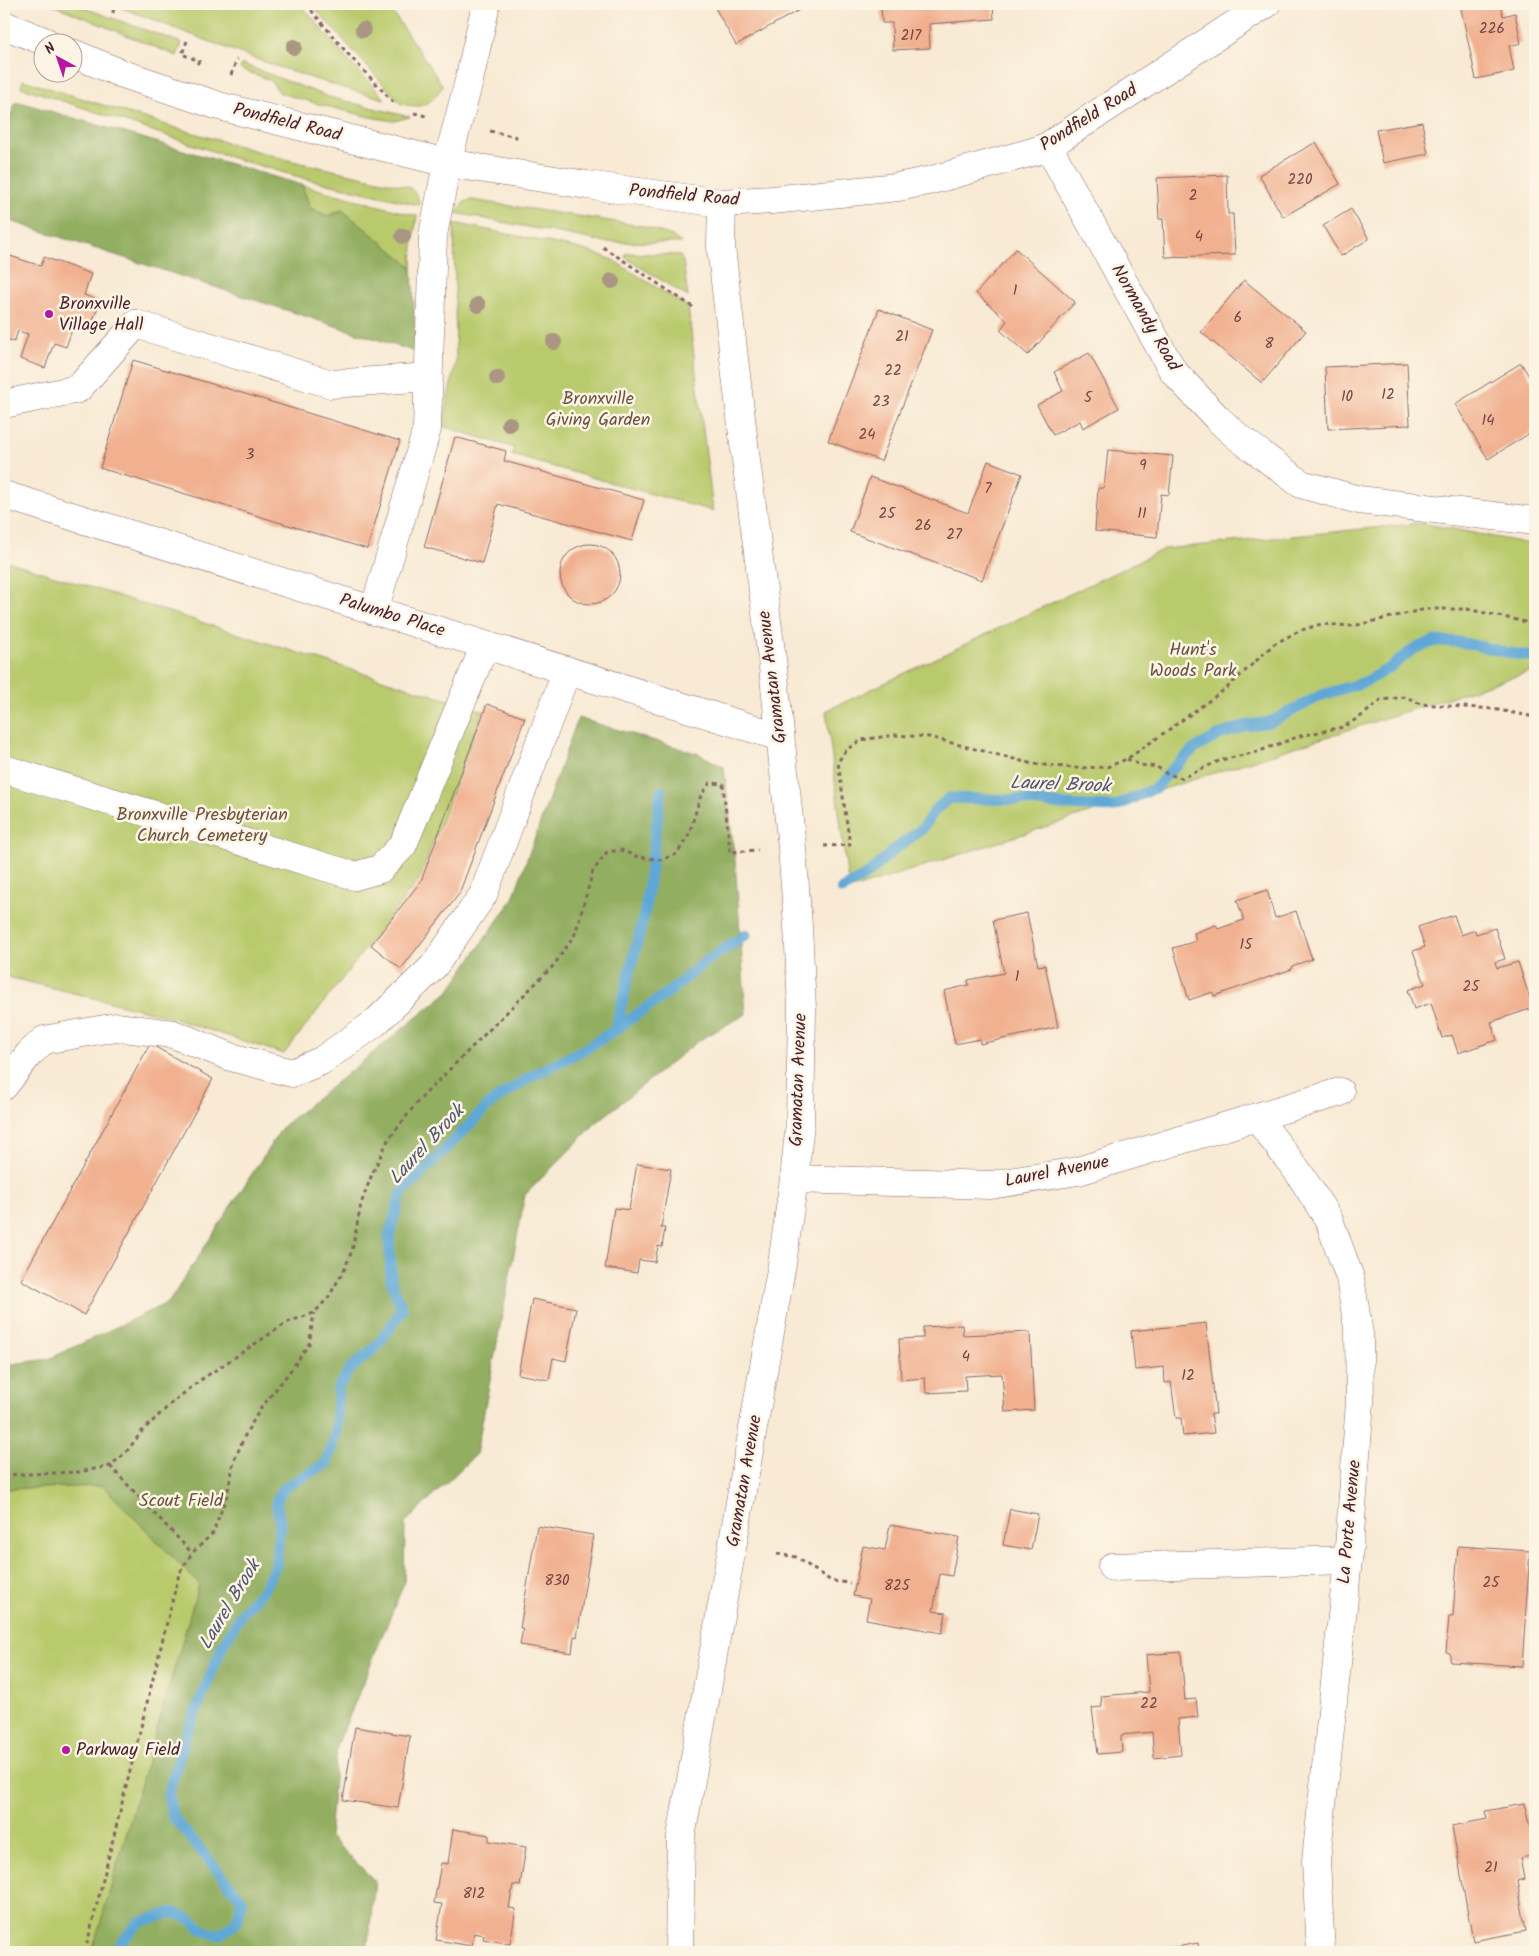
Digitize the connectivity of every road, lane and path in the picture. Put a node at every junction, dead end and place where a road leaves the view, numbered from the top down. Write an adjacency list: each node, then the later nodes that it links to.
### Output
1 (114, 4): 5 (path)
2 (306, 4): 14 (path)
3 (486, 4): 17 (street)
4 (1266, 4): 16 (street, Pondfield Road)
5 (114, 13)
6 (4, 25): 7 (street)
7 (32, 36)
8 (187, 41): 10 (path)
9 (82, 58): 17 (street, Pondfield Road)
10 (191, 58)
11 (236, 58): 12 (path)
12 (234, 67)
13 (10, 90): 15 (path)
14 (396, 104)
15 (4, 108)
16 (1048, 146): 18 (street, Pondfield Road); 24 (street, Normandy Road)
17 (447, 163): 18 (street, Pondfield Road); 21 (street)
18 (722, 203): 30 (street, Gramatan Avenue)
19 (603, 247): 20 (path)
20 (693, 307)
21 (428, 377): 22 (street); 25 (street)
22 (4, 404)
23 (4, 495): 25 (street, Palumbo Place)
24 (1535, 521)
25 (374, 610): 27 (street, Palumbo Place)
26 (1535, 624): 31 (path)
27 (485, 645): 28 (street, Palumbo Place); 32 (street)
28 (567, 670): 30 (street, Palumbo Place); 35 (street)
29 (1535, 717): 31 (path)
30 (780, 737): 38 (street, Gramatan Avenue)
31 (1127, 759): 33 (path)
32 (4, 770)
33 (824, 846)
34 (751, 851): 39 (path)
35 (4, 1086)
36 (1340, 1092): 37 (street, Laurel Avenue)
37 (1257, 1118): 38 (street, Laurel Avenue); 44 (street, La Porte Avenue)
38 (794, 1179): 48 (street, Gramatan Avenue)
39 (314, 1313): 40 (path); 42 (path)
40 (110, 1466): 41 (path); 42 (path)
41 (4, 1475)
42 (192, 1552): 47 (path)
43 (777, 1554): 46 (path)
44 (1348, 1560): 45 (street); 49 (street, La Porte Avenue)
45 (1112, 1567)
46 (850, 1583)
47 (85, 1952)
48 (679, 1952)
49 (1321, 1952)

